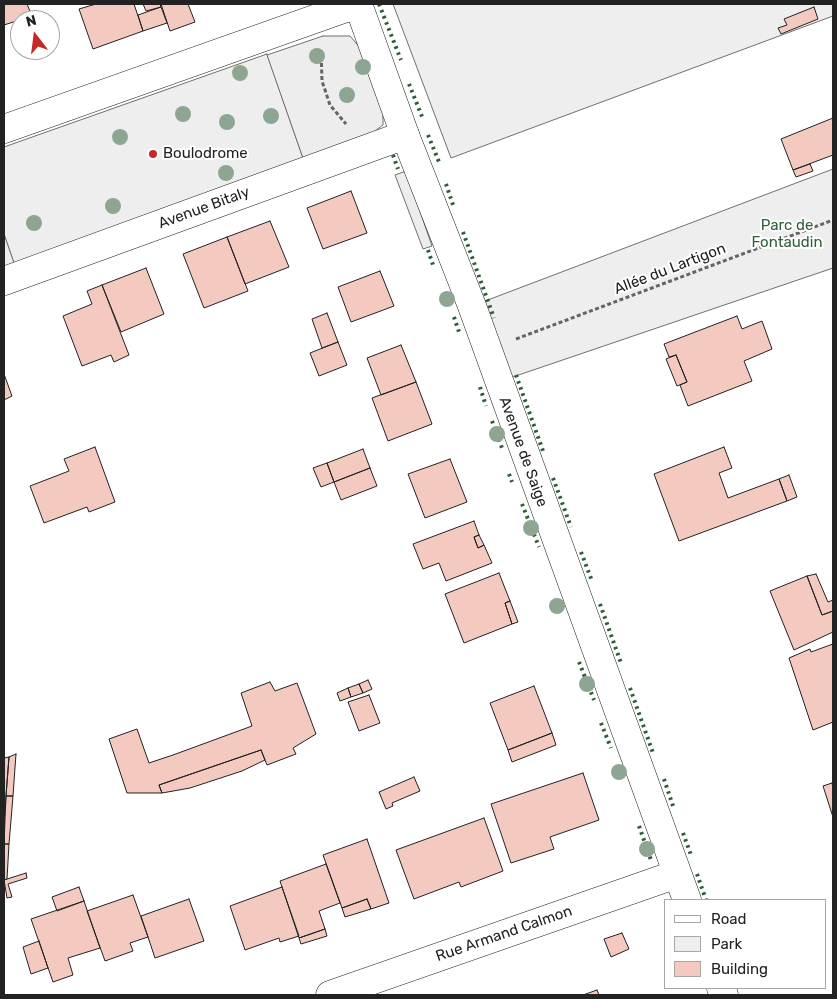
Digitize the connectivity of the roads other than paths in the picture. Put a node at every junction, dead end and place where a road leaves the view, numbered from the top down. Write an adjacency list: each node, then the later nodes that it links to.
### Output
1 (358, 4): 2 (street); 3 (street, Avenue de Saige)
2 (4, 129)
3 (405, 135): 4 (street, Avenue Bitaly); 5 (street, Avenue de Saige)
4 (4, 281)
5 (677, 874): 6 (street, Avenue de Saige); 7 (street, Rue Armand Calmon)
6 (687, 899)
7 (330, 995)

